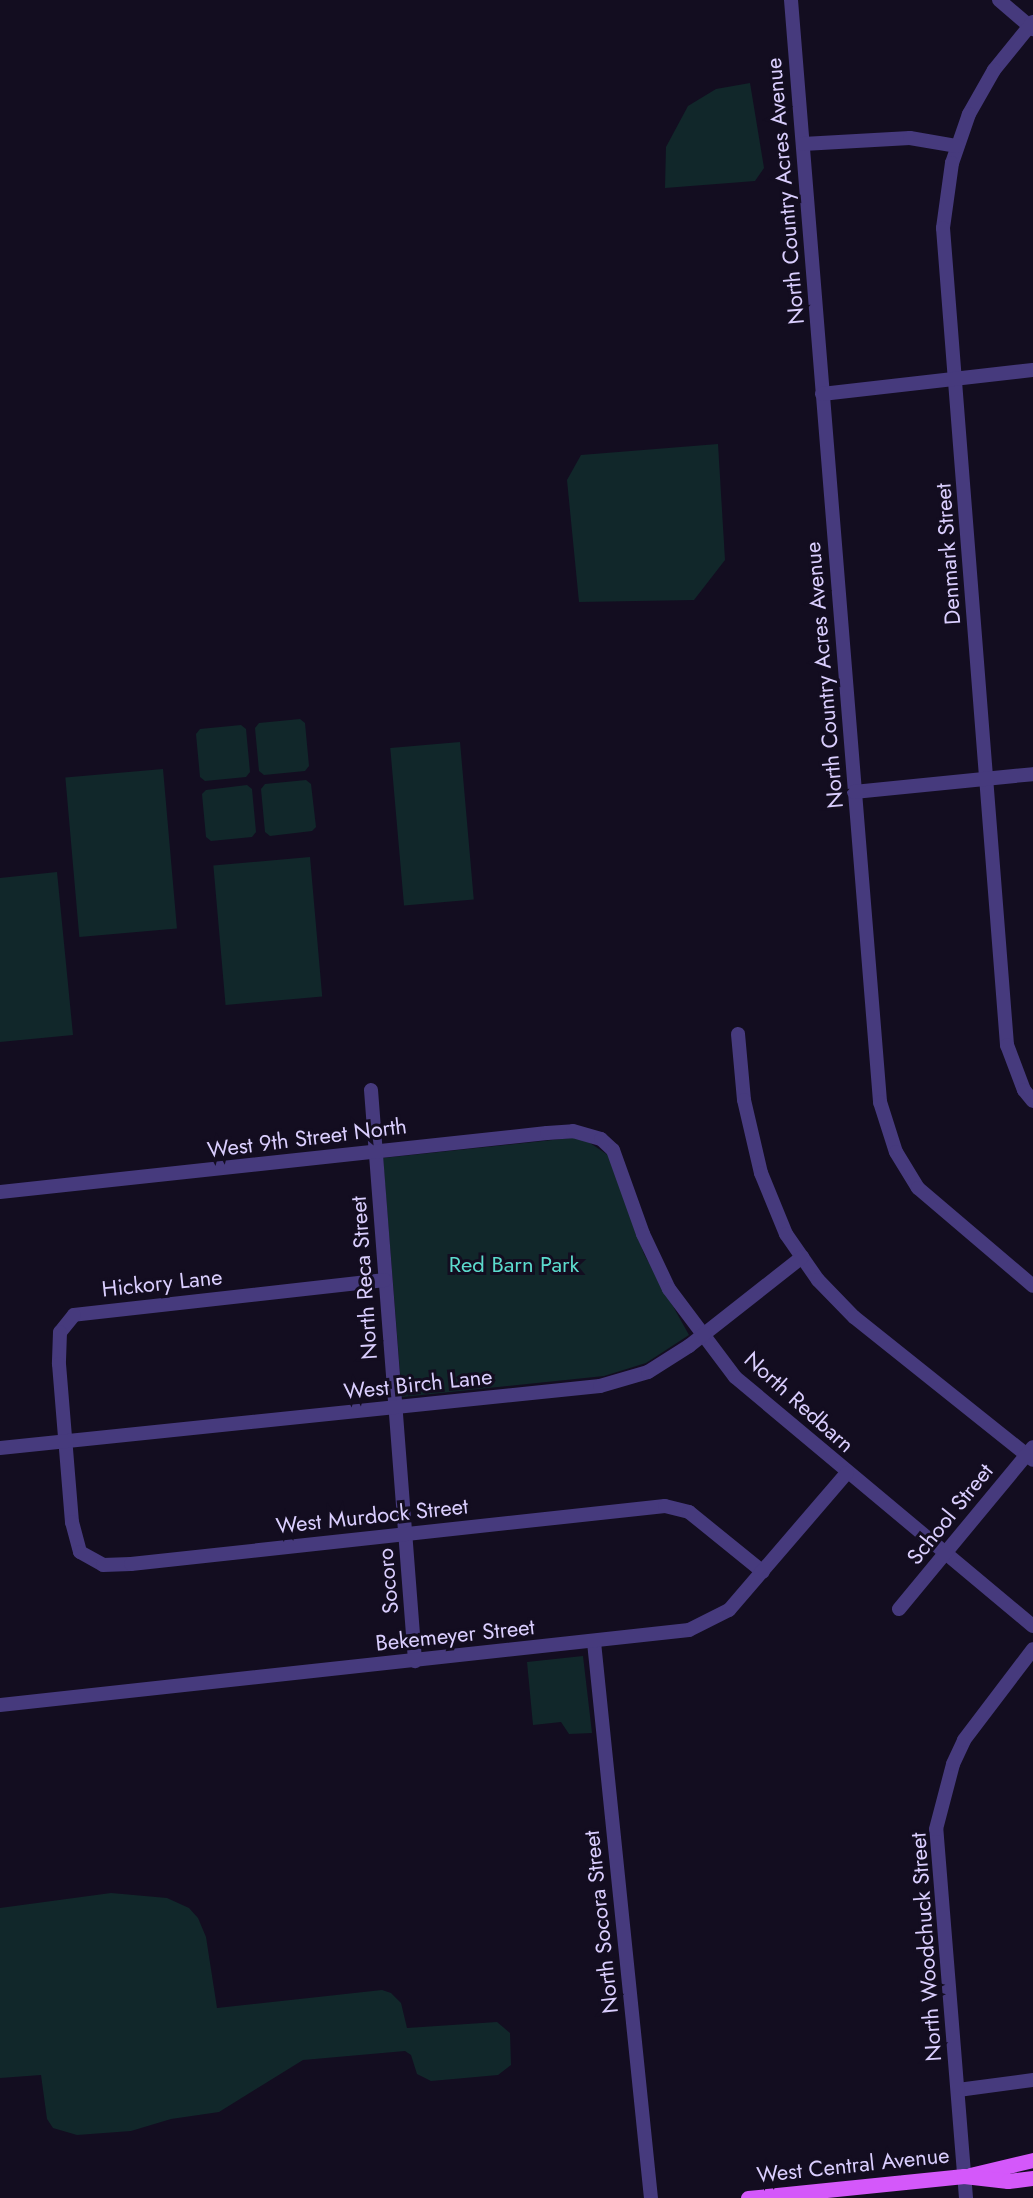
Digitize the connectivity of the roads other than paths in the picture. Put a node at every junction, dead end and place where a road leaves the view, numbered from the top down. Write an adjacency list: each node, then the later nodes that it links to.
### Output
1 (791, 0): 4 (street, North Country Acres Avenue)
2 (999, 0): 3 (street)
3 (1032, 26): 5 (street, Denmark Street)
4 (802, 144): 5 (street); 8 (street, North Country Acres Avenue)
5 (957, 146): 7 (street, Denmark Street)
6 (1033, 370): 7 (street)
7 (955, 379): 8 (street); 10 (street, Denmark Street)
8 (822, 394): 11 (street, North Country Acres Avenue)
9 (1033, 774): 10 (street)
10 (986, 778): 11 (street); 14 (street, Denmark Street)
11 (854, 792): 20 (street, North Country Acres Avenue)
12 (738, 1034): 18 (street)
13 (371, 1090): 16 (street, North Reca Street)
14 (1033, 1101)
15 (613, 1150): 16 (street, West 9th Street North); 21 (street, North Redbarn)
16 (376, 1152): 17 (street, West 9th Street North); 19 (street, North Reca Street)
17 (0, 1192)
18 (802, 1257): 21 (street, West Birch Lane); 25 (street)
19 (385, 1280): 22 (street, North Reca Street); 23 (street, Hickory Lane)
20 (1033, 1286)
21 (702, 1335): 22 (street, West Birch Lane); 26 (street, North Redbarn)
22 (395, 1407): 23 (street, West Birch Lane); 27 (street, North Reca Street)
23 (63, 1441): 24 (street, West Birch Lane); 27 (street, West Murdock Street)
24 (0, 1448)
25 (1031, 1454): 28 (street, School Street)
26 (847, 1473): 28 (street, North Redbarn); 29 (street, Bekemeyer Street)
27 (405, 1534): 29 (street, West Murdock Street); 34 (street, Socoro)
28 (944, 1554): 30 (street, School Street); 31 (street, North Redbarn)
29 (763, 1572): 32 (street, Bekemeyer Street)
30 (899, 1609)
31 (1033, 1626)
32 (594, 1642): 34 (street, Bekemeyer Street); 41 (street, North Socora Street)
33 (1033, 1649): 37 (street, North Woodchuck Street)
34 (415, 1661): 35 (street, Bekemeyer Street)
35 (0, 1705)
36 (1033, 2080): 37 (street)
37 (958, 2090): 39 (street, North Woodchuck Street)
38 (1033, 2160): 39 (main road, West Central Avenue)
39 (964, 2176): 40 (main road, West Central Avenue); 42 (main road, West Central Avenue); 43 (street, North Woodchuck Street)
40 (1033, 2178)
41 (651, 2198)
42 (748, 2198)
43 (966, 2198)

